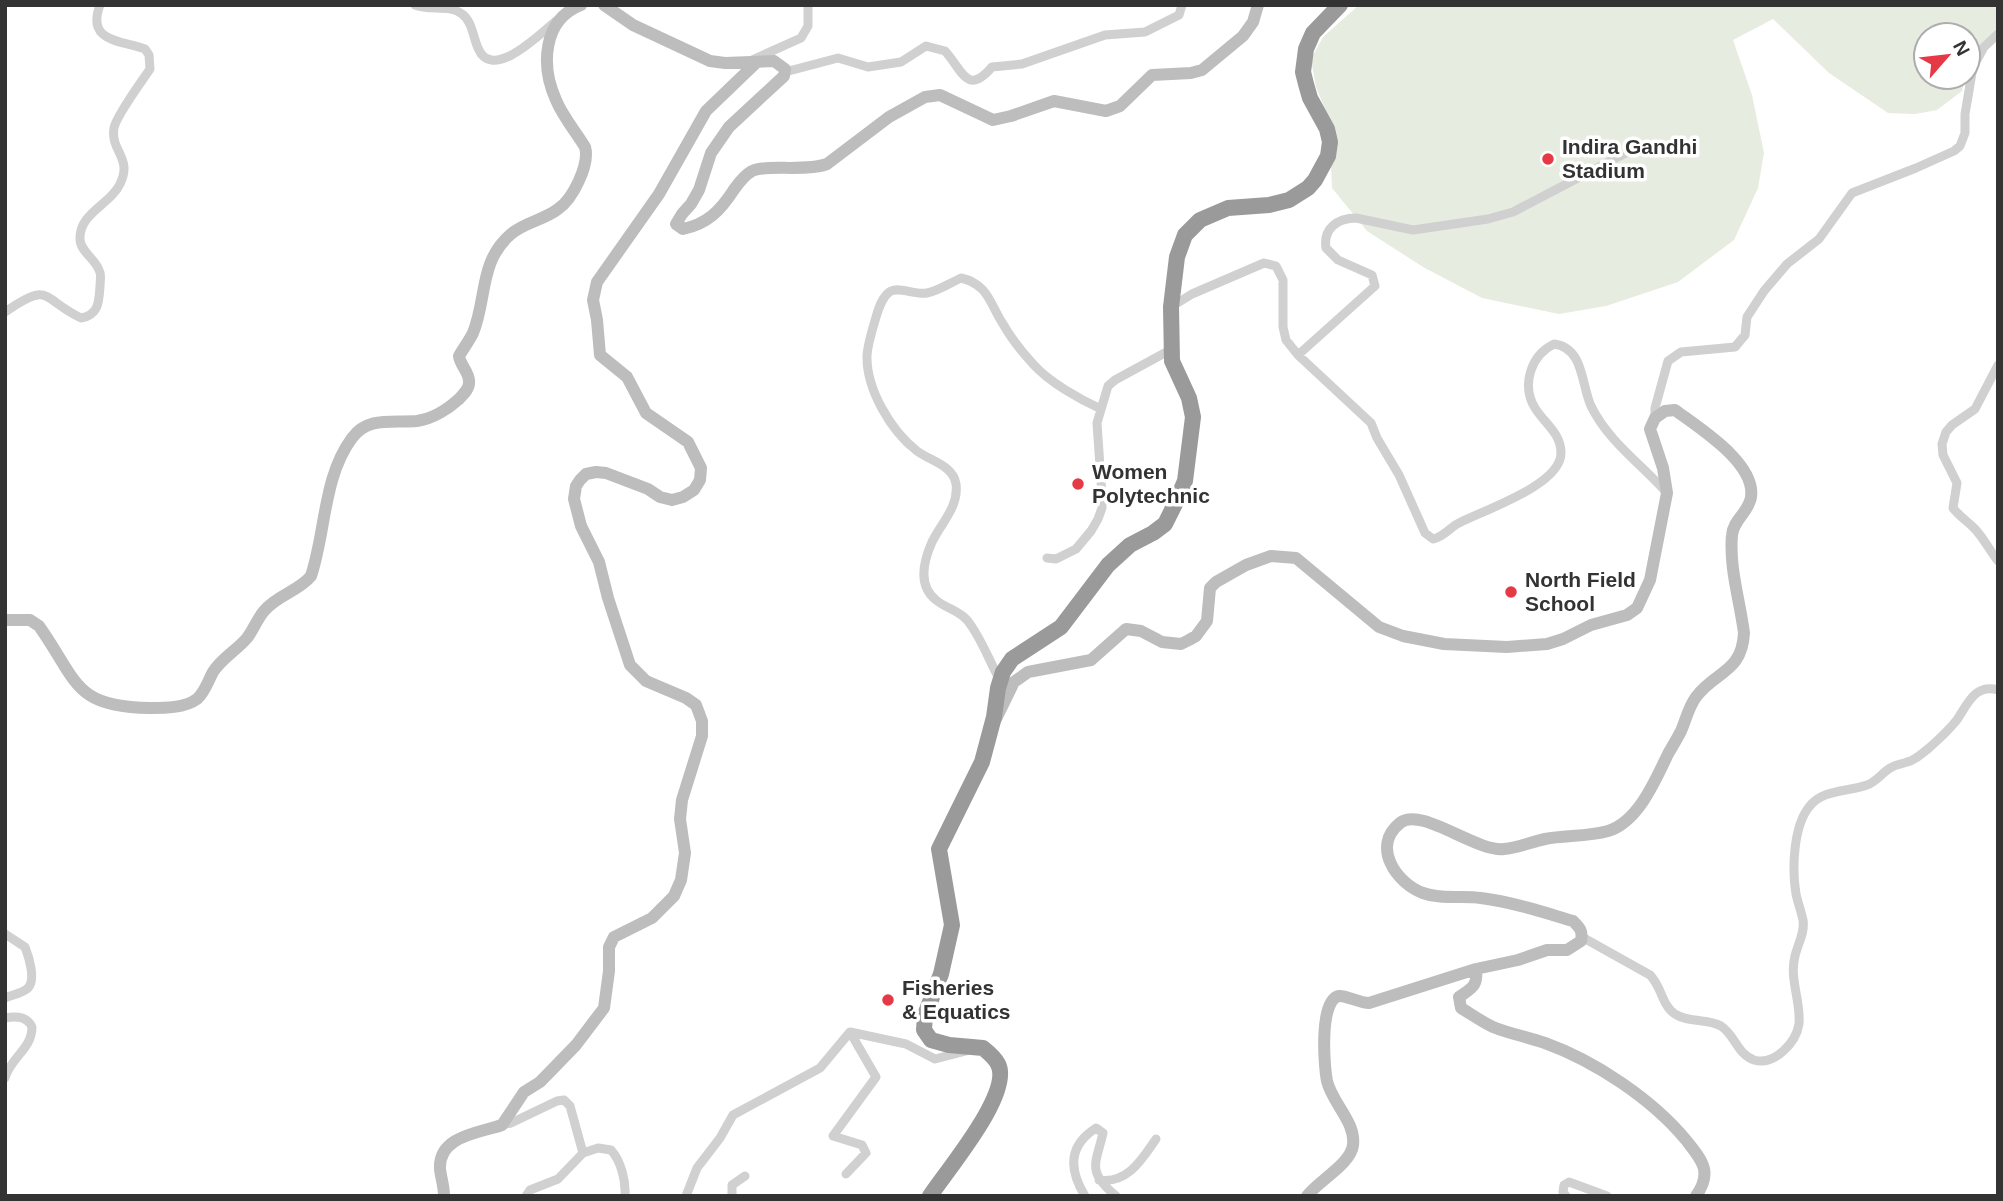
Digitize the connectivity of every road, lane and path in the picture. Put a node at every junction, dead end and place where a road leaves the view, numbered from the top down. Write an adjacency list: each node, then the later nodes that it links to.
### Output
1 (100, 5): 15 (street)
2 (415, 5): 9 (street)
3 (581, 5): 9 (street)
4 (604, 5): 11 (street)
5 (808, 5): 11 (street)
6 (1182, 5): 12 (street)
7 (1258, 5): 12 (street)
8 (1340, 5): 14 (highway)
9 (562, 16): 24 (street)
10 (1998, 34): 20 (street)
11 (751, 63): 12 (street); 36 (street)
12 (785, 72)
13 (1639, 146): 17 (street)
14 (1171, 307): 16 (highway); 17 (street)
15 (5, 312)
16 (1172, 349): 19 (street); 25 (highway)
17 (1298, 355): 21 (street)
18 (1998, 365): 23 (street)
19 (1101, 409): 22 (street); 25 (street)
20 (1655, 418): 21 (street); 29 (street)
21 (1667, 493): 27 (street)
22 (1047, 558)
23 (1998, 561)
24 (5, 620)
25 (1000, 680): 27 (highway)
26 (1998, 690): 29 (street)
27 (990, 729): 34 (highway)
28 (5, 934): 31 (street)
29 (1582, 937): 30 (street)
30 (1475, 969): 50 (street); 53 (street)
31 (5, 998)
32 (5, 1018): 35 (street)
33 (850, 1032): 34 (street); 39 (street); 45 (street)
34 (983, 1048): 47 (highway)
35 (5, 1078)
36 (502, 1125): 38 (street); 42 (street)
37 (1156, 1139): 41 (street)
38 (583, 1153): 43 (street); 44 (street)
39 (846, 1174)
40 (745, 1176): 46 (street)
41 (1100, 1180): 48 (street); 49 (street)
42 (444, 1196)
43 (526, 1196)
44 (625, 1196)
45 (686, 1196)
46 (732, 1196)
47 (930, 1196)
48 (1085, 1196)
49 (1116, 1196)
50 (1307, 1196)
51 (1566, 1196): 52 (street)
52 (1607, 1196)
53 (1696, 1196)

